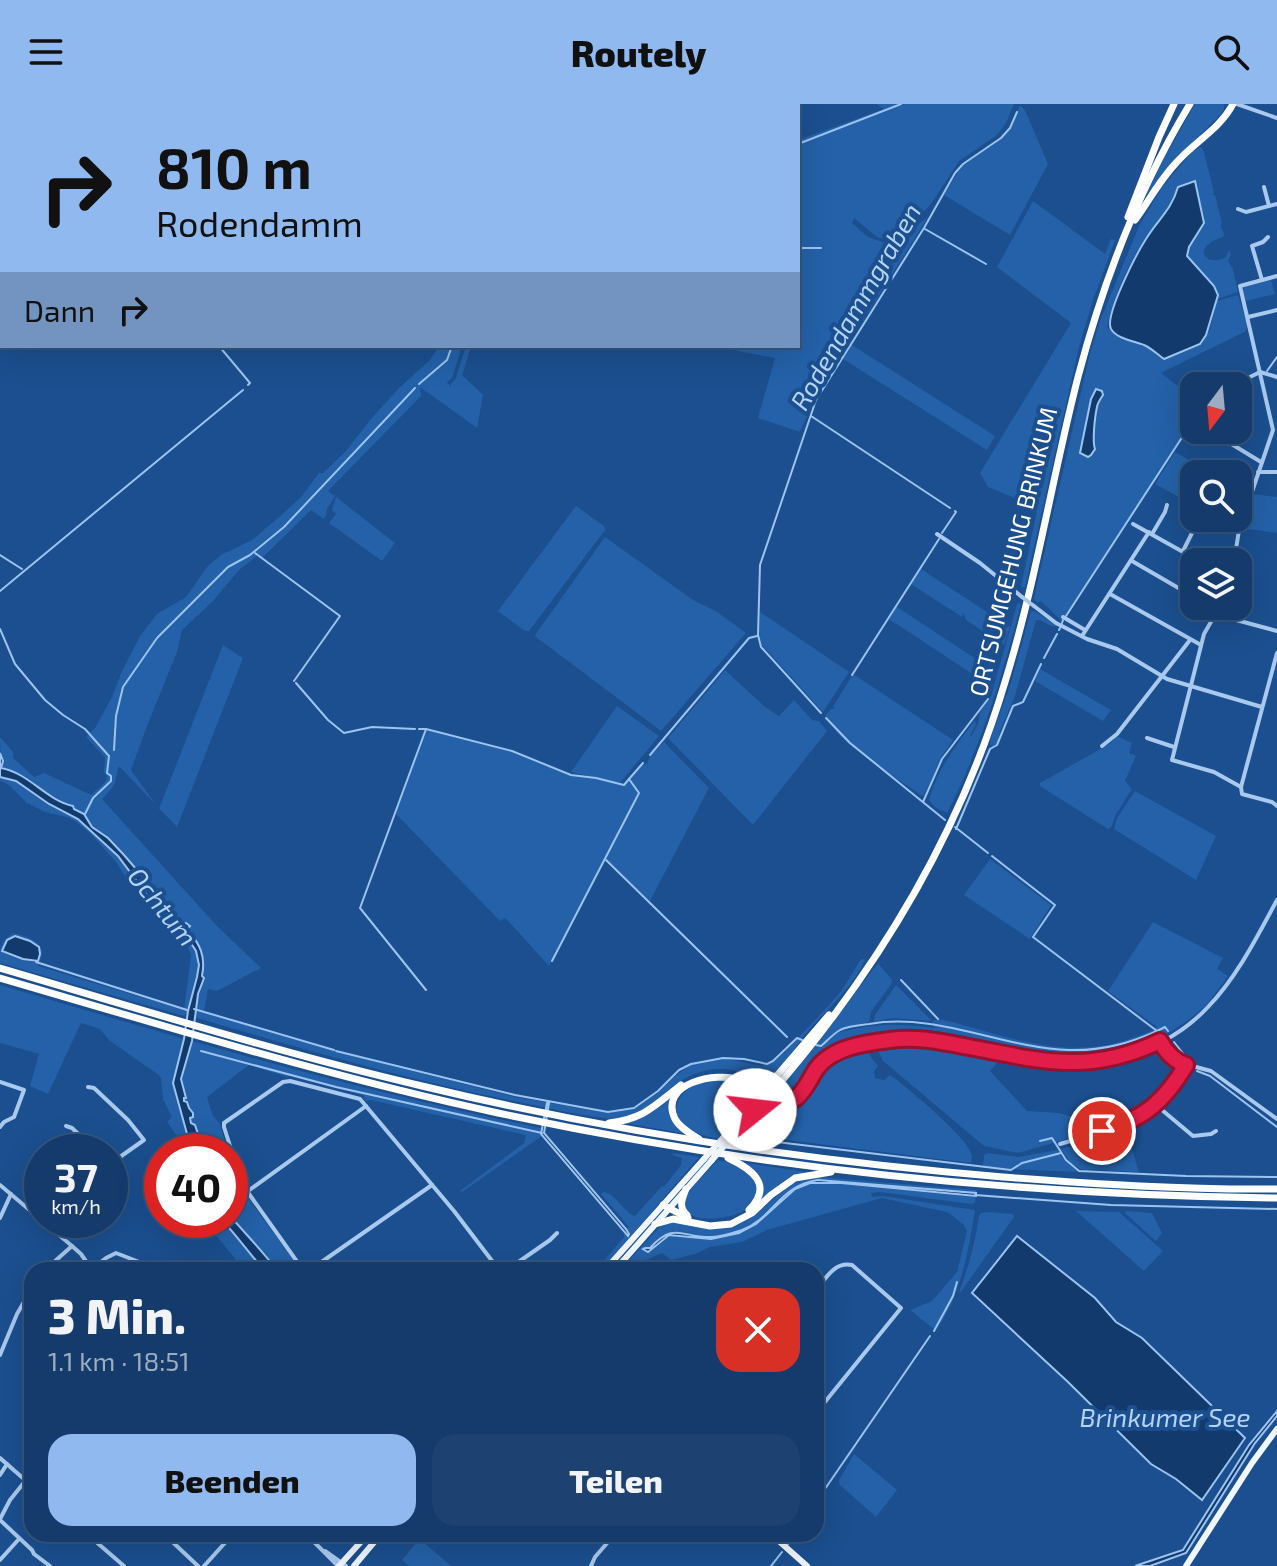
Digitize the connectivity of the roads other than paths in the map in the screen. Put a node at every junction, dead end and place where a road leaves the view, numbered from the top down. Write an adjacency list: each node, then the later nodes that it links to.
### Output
1 (1174, 104): 11 (highway)
2 (1190, 104): 9 (highway, ORTSUMGEHUNG BRINKUM)
3 (1235, 104): 4 (street); 9 (highway)
4 (1277, 118)
5 (1264, 187): 7 (street)
6 (1277, 204): 7 (street)
7 (1269, 206): 8 (street)
8 (1238, 209)
9 (1128, 228): 11 (highway, ORTSUMGEHUNG BRINKUM)
10 (1268, 237): 13 (street)
11 (1123, 239): 51 (highway, ORTSUMGEHUNG BRINKUM)
12 (1277, 276): 13 (street)
13 (1262, 280): 15 (street)
14 (1277, 310): 15 (street)
15 (1248, 317): 16 (street)
16 (1260, 372): 17 (street); 18 (street); 20 (street)
17 (1252, 376)
18 (1277, 377)
19 (1231, 444): 20 (street)
20 (1261, 462): 21 (street)
21 (1258, 472): 22 (street); 27 (street)
22 (1277, 472)
23 (1167, 505): 25 (street)
24 (1133, 524): 25 (street)
25 (1151, 533): 28 (street); 29 (street)
26 (937, 534): 36 (street, bridge)
27 (1236, 548)
28 (1180, 550)
29 (1132, 561): 30 (street); 31 (street)
30 (1180, 589)
31 (1110, 594): 36 (street); 37 (street)
32 (1063, 617): 36 (street)
33 (1212, 620): 38 (street)
34 (1236, 620): 35 (street)
35 (1277, 631)
36 (1084, 633): 40 (street)
37 (1190, 640): 38 (street); 40 (street)
38 (1201, 645): 41 (street)
39 (1277, 653): 42 (street)
40 (1164, 676): 41 (street); 44 (street)
41 (1190, 686): 42 (street); 45 (street)
42 (1262, 707): 46 (street)
43 (1147, 738): 45 (street)
44 (1102, 746)
45 (1174, 747): 46 (street)
46 (1241, 787): 47 (street)
47 (1277, 806)
48 (1277, 900): 54 (street)
49 (0, 968): 52 (highway)
50 (0, 978): 52 (highway)
51 (847, 996): 56 (highway, ORTSUMGEHUNG BRINKUM); 60 (highway, ORTSUMGEHUNG BRINKUM)
52 (183, 1026): 53 (highway)
53 (198, 1031): 67 (highway); 75 (highway)
54 (1160, 1041): 55 (street); 61 (street)
55 (1186, 1065): 62 (street); 65 (street)
56 (778, 1075): 57 (highway); 60 (highway, ORTSUMGEHUNG BRINKUM)
57 (749, 1081): 60 (highway); 64 (highway); 67 (highway); 72 (highway)
58 (0, 1082): 66 (street)
59 (88, 1087): 74 (street)
60 (766, 1094): 61 (street); 64 (main road)
61 (779, 1103): 64 (street)
62 (1156, 1105): 69 (street); 73 (street)
63 (366, 1106): 71 (street); 79 (street); 82 (street)
64 (754, 1107): 76 (main road, bridge)
65 (1277, 1119)
66 (1, 1124)
67 (599, 1124): 72 (highway)
68 (66, 1126): 70 (street)
69 (1216, 1131)
70 (78, 1134)
71 (226, 1134)
72 (705, 1142): 81 (highway)
73 (1060, 1144)
74 (128, 1151)
75 (719, 1154): 77 (highway); 90 (highway)
76 (708, 1159): 80 (main road); 87 (main road)
77 (843, 1171): 85 (highway); 89 (highway)
78 (0, 1185): 84 (street)
79 (432, 1185): 100 (street); 101 (street)
80 (686, 1189): 87 (main road); 90 (highway)
81 (1277, 1189)
82 (248, 1190)
83 (248, 1192): 99 (street)
84 (11, 1194): 86 (street); 88 (street)
85 (1277, 1198)
86 (24, 1205)
87 (667, 1207): 89 (highway); 90 (highway); 91 (main road); 103 (main road)
88 (0, 1218)
89 (680, 1219): 91 (highway)
90 (696, 1220)
91 (655, 1224): 104 (main road)
92 (557, 1233): 102 (street)
93 (62, 1238): 94 (street)
94 (72, 1246): 95 (street); 96 (street)
95 (54, 1262)
96 (86, 1262)
97 (101, 1262): 98 (street)
98 (139, 1262)
99 (297, 1262)
100 (321, 1262)
101 (493, 1262)
102 (518, 1262)
103 (613, 1262)
104 (622, 1262)
105 (824, 1281): 108 (street)
106 (24, 1302): 107 (street)
107 (0, 1355)
108 (824, 1403)
109 (1277, 1429): 136 (main road)
110 (0, 1458): 111 (street)
111 (7, 1464): 112 (street); 113 (street)
112 (0, 1475)
113 (24, 1478)
114 (24, 1482): 115 (street)
115 (0, 1520): 116 (street)
116 (19, 1539): 126 (street); 130 (street)
117 (96, 1542): 131 (street)
118 (172, 1542): 132 (street)
119 (226, 1542): 127 (street)
120 (314, 1542): 128 (street)
121 (361, 1542): 125 (main road)
122 (375, 1542): 129 (main road)
123 (608, 1542): 134 (street)
124 (780, 1542): 135 (main road)
125 (348, 1556): 128 (main road); 129 (main road)
126 (0, 1560)
127 (207, 1564): 133 (street)
128 (341, 1565)
129 (355, 1565)
130 (50, 1566)
131 (124, 1566)
132 (198, 1566)
133 (213, 1566)
134 (591, 1566)
135 (807, 1566)
136 (1186, 1566)

